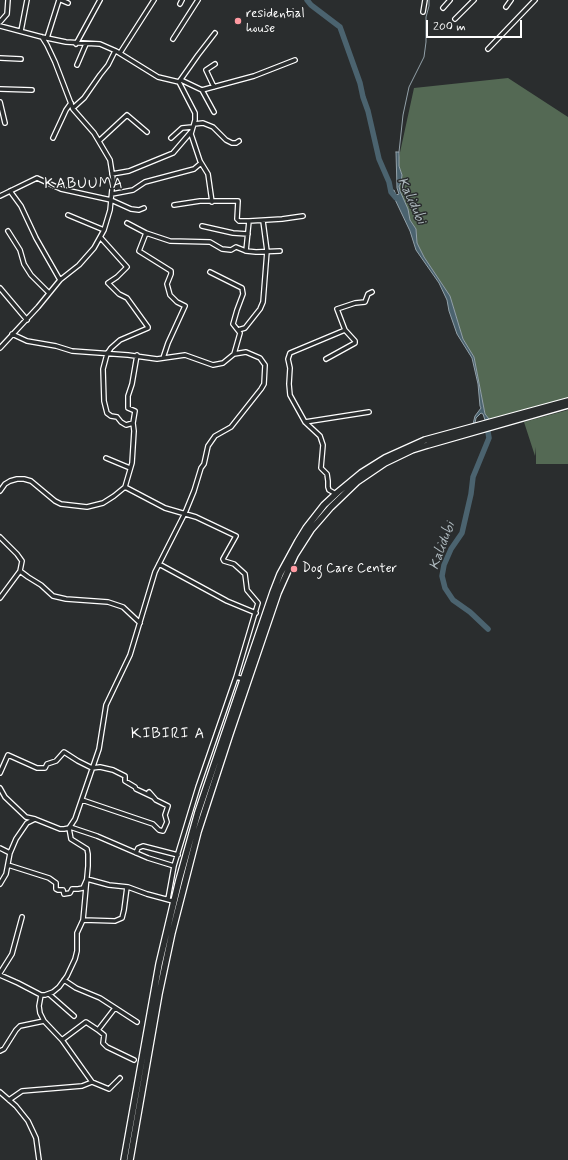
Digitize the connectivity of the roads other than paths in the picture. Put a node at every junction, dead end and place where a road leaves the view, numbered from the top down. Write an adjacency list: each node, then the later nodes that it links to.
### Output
1 (8, 0): 17 (street)
2 (27, 0): 19 (street)
3 (60, 0): 12 (street); 22 (street)
4 (100, 0): 24 (street)
5 (154, 0): 28 (street)
6 (198, 0): 23 (street)
7 (425, 0): 15 (street)
8 (450, 0): 13 (street)
9 (474, 0): 16 (street)
10 (511, 0): 14 (street)
11 (535, 0): 26 (street)
12 (68, 3)
13 (443, 8)
14 (506, 8)
15 (423, 12)
16 (455, 19)
17 (0, 22)
18 (0, 26): 19 (street)
19 (21, 31): 21 (street)
20 (215, 33): 34 (street)
21 (42, 37): 22 (street); 40 (street)
22 (47, 38): 24 (street)
23 (173, 38)
24 (76, 44): 25 (street)
25 (86, 44): 27 (street); 33 (street)
26 (488, 49)
27 (115, 51): 28 (street); 41 (street)
28 (120, 53): 34 (street)
29 (0, 58): 30 (street)
30 (21, 59)
31 (294, 60): 35 (street)
32 (215, 64): 35 (street)
33 (77, 65)
34 (180, 81): 38 (street); 44 (street)
35 (214, 87): 38 (street)
36 (0, 90): 37 (street)
37 (32, 90)
38 (202, 90): 42 (street)
39 (0, 102): 43 (street)
40 (71, 103): 41 (street); 46 (street)
41 (73, 108): 48 (street)
42 (214, 112)
43 (5, 123)
44 (193, 127): 47 (street); 49 (street); 50 (street); 51 (street)
45 (147, 132): 48 (street)
46 (53, 138)
47 (170, 138)
48 (99, 141): 51 (street)
49 (239, 141)
50 (201, 163): 53 (street); 56 (street)
51 (112, 174): 53 (street)
52 (10, 191): 54 (street); 55 (street); 74 (street)
53 (112, 194): 55 (street)
54 (0, 196)
55 (111, 200): 58 (street); 66 (street)
56 (212, 202): 57 (street); 61 (street)
57 (174, 205)
58 (144, 208)
59 (68, 215): 66 (street)
60 (303, 216): 62 (street)
61 (249, 221): 62 (street); 68 (street)
62 (263, 221): 71 (street)
63 (127, 223): 67 (street)
64 (202, 226): 68 (street)
65 (8, 230): 77 (street)
66 (104, 230): 69 (street)
67 (146, 233): 70 (street); 86 (street)
68 (248, 234): 70 (street)
69 (100, 238): 74 (street); 83 (street)
70 (246, 251): 71 (street)
71 (267, 251): 72 (street); 79 (street)
72 (280, 251)
73 (210, 272): 79 (street)
74 (60, 280): 77 (street)
75 (0, 288): 78 (street)
76 (372, 292): 80 (street)
77 (49, 293): 78 (street)
78 (26, 320): 81 (street)
79 (238, 330): 84 (street)
80 (345, 330): 87 (street); 91 (street)
81 (12, 334): 82 (street); 83 (street)
82 (0, 348)
83 (107, 354): 85 (street); 92 (street)
84 (234, 354): 86 (street); 99 (street)
85 (137, 356): 86 (street); 92 (street)
86 (163, 358)
87 (326, 359)
88 (568, 401): 93 (highway)
89 (568, 405): 93 (highway)
90 (369, 412): 91 (street)
91 (304, 422): 98 (street)
92 (133, 423): 95 (street)
93 (427, 442): 98 (highway); 150 (highway)
94 (106, 458): 95 (street)
95 (130, 468): 96 (street)
96 (125, 487): 97 (street); 99 (street)
97 (0, 490)
98 (336, 494): 107 (highway)
99 (185, 513): 101 (street); 104 (street)
100 (0, 537): 102 (street)
101 (159, 564): 104 (street); 105 (street)
102 (20, 571): 103 (street); 105 (street)
103 (0, 598)
104 (256, 613): 106 (street)
105 (140, 622): 108 (street)
106 (236, 677): 107 (street); 115 (street)
107 (244, 679): 117 (highway)
108 (92, 768): 109 (street); 112 (street); 113 (street)
109 (0, 773)
110 (1, 791): 114 (street)
111 (149, 792): 112 (street)
112 (153, 797): 113 (street)
113 (82, 800): 119 (street)
114 (26, 817): 116 (street); 118 (street)
115 (189, 818): 117 (street); 123 (street)
116 (35, 819): 118 (street); 119 (street)
117 (196, 820): 129 (highway)
118 (27, 823): 121 (street)
119 (70, 827): 122 (street); 126 (street)
120 (0, 848): 121 (street)
121 (10, 853): 124 (street)
122 (136, 853): 123 (street); 125 (street)
123 (178, 855): 125 (street)
124 (8, 865): 126 (street); 127 (street)
125 (174, 866): 129 (street)
126 (87, 879): 128 (street); 131 (street)
127 (0, 884)
128 (127, 887): 129 (street); 131 (street)
129 (170, 900): 149 (highway)
130 (22, 917): 132 (street)
131 (83, 920): 133 (street)
132 (0, 974): 135 (street)
133 (64, 980): 134 (street); 136 (street)
134 (49, 994): 135 (street); 137 (street)
135 (41, 995): 138 (street)
136 (115, 1008): 139 (street); 140 (street)
137 (74, 1016)
138 (44, 1021): 141 (street); 142 (street)
139 (137, 1022)
140 (98, 1030): 141 (street); 143 (street)
141 (62, 1040): 145 (street)
142 (0, 1051)
143 (134, 1060)
144 (120, 1078): 145 (street)
145 (92, 1082): 147 (street)
146 (0, 1092): 147 (street)
147 (9, 1100): 148 (street)
148 (39, 1160)
149 (124, 1160)
150 (130, 1160)

